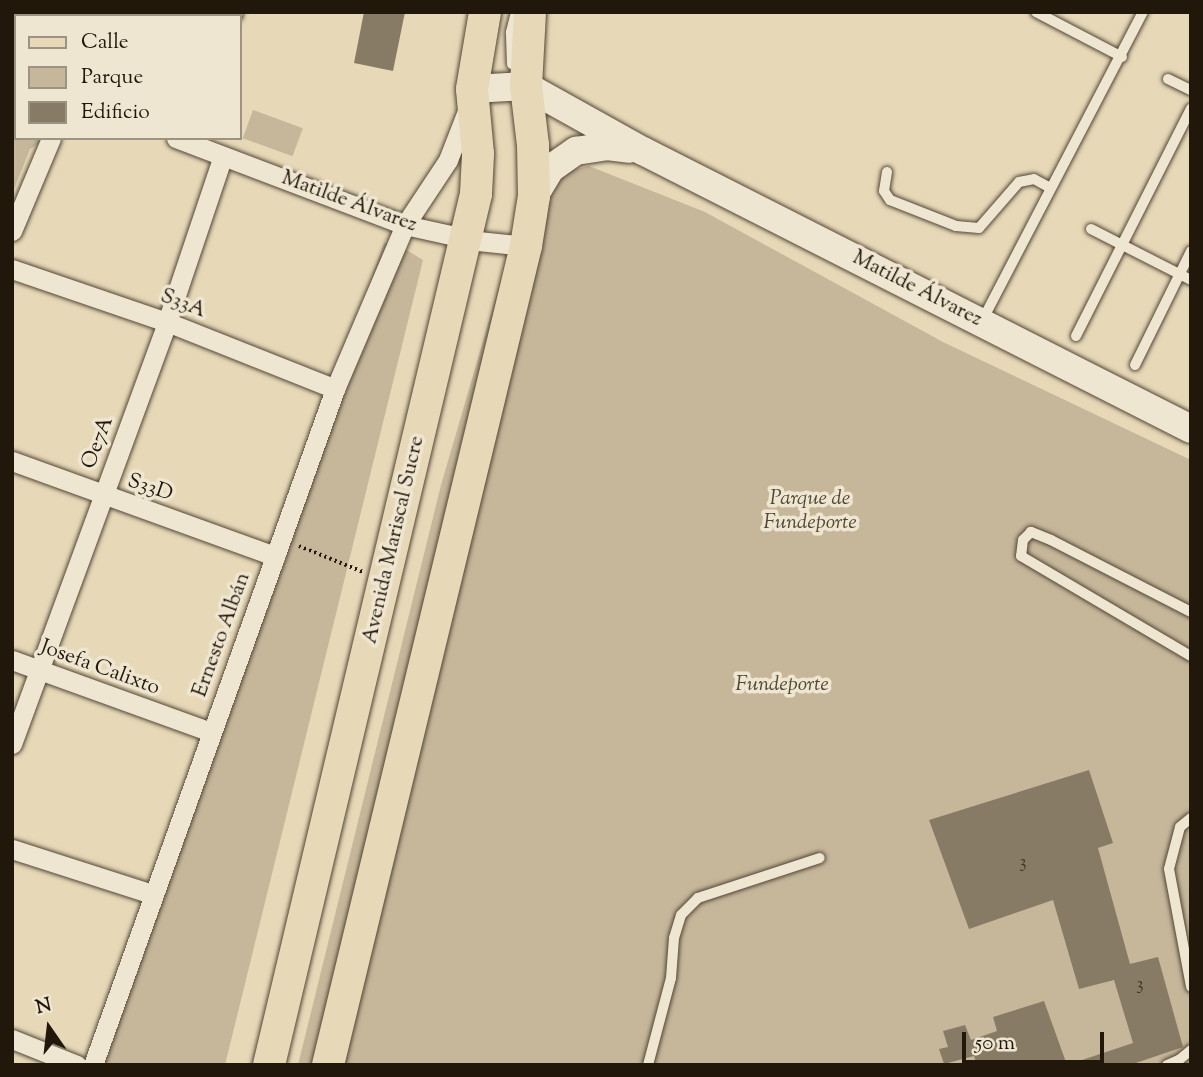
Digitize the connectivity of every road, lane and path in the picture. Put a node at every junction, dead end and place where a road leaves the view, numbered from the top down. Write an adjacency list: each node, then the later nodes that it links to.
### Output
1 (497, 12): 6 (lane)
2 (516, 12): 10 (lane)
3 (530, 12): 10 (main road)
4 (1036, 12): 7 (lane)
5 (1143, 12): 7 (lane)
6 (489, 26): 9 (main road, Avenida Mariscal Sucre)
7 (1122, 57): 18 (lane)
8 (1168, 79): 11 (lane)
9 (483, 89): 10 (street); 20 (street, Ernesto Albán); 23 (main road, Avenida Mariscal Sucre)
10 (518, 90): 16 (street, Matilde Álvarez); 19 (main road)
11 (1191, 90)
12 (1191, 108): 24 (lane)
13 (50, 140): 22 (street)
14 (183, 140): 15 (street, Matilde Álvarez)
15 (216, 149): 20 (street, Matilde Álvarez); 31 (street, Oe7A)
16 (643, 151): 19 (street, Matilde Álvarez); 30 (street, Matilde Álvarez)
17 (887, 172): 18 (lane)
18 (1050, 188): 30 (lane)
19 (527, 204): 25 (main road)
20 (405, 225): 23 (street, Matilde Álvarez); 34 (street, Ernesto Albán)
21 (1091, 229): 24 (lane)
22 (12, 231)
23 (475, 240): 25 (street, Matilde Álvarez); 40 (main road, Avenida Mariscal Sucre)
24 (1122, 244): 28 (lane); 32 (lane)
25 (520, 246): 35 (lane); 57 (main road)
26 (1191, 251): 28 (lane)
27 (12, 269): 31 (street, S33A)
28 (1179, 274): 29 (lane); 33 (lane)
29 (1191, 280)
30 (982, 321): 36 (street, Matilde Álvarez)
31 (167, 322): 34 (street, S33A); 38 (street, Oe7A)
32 (1076, 336)
33 (1135, 365)
34 (335, 389): 39 (street, Ernesto Albán)
35 (472, 420)
36 (1191, 429)
37 (12, 461): 38 (street, S33D)
38 (102, 496): 39 (street, S33D); 44 (street, Oe7A)
39 (278, 547): 40 (path); 45 (street, Ernesto Albán)
40 (384, 581): 56 (main road, Avenida Mariscal Sucre)
41 (1191, 612): 42 (lane)
42 (1191, 656)
43 (12, 660): 44 (street, Josefa Calixto)
44 (41, 670): 45 (street, Josefa Calixto); 46 (street, Oe7A)
45 (211, 733): 50 (street, Ernesto Albán)
46 (12, 744)
47 (1191, 818): 51 (lane)
48 (12, 849): 50 (street)
49 (820, 858): 58 (lane)
50 (152, 894): 55 (street, Ernesto Albán)
51 (1191, 987)
52 (12, 1039): 54 (street)
53 (1191, 1050): 59 (lane)
54 (77, 1065)
55 (93, 1065)
56 (269, 1065)
57 (328, 1065)
58 (648, 1065)
59 (1167, 1065)

